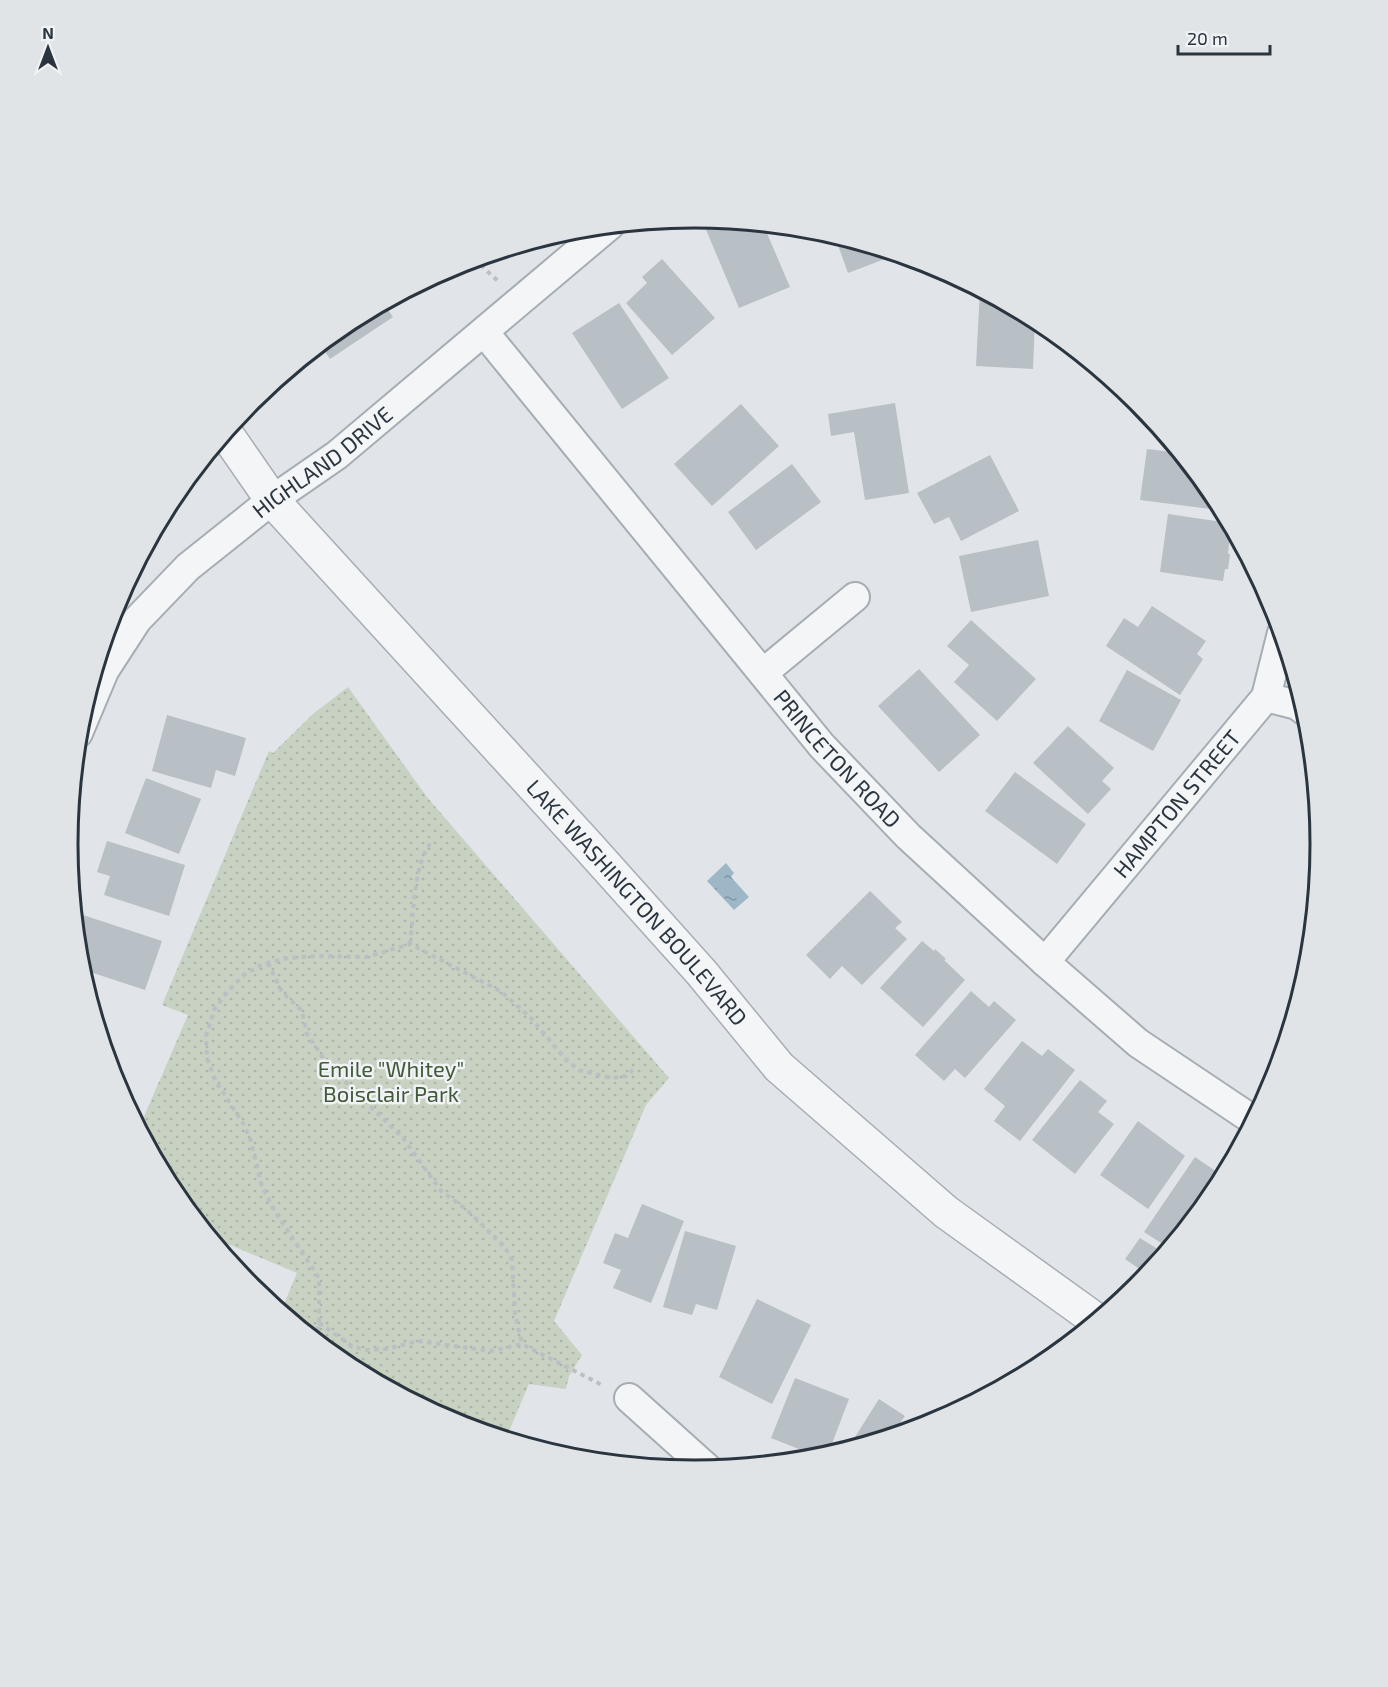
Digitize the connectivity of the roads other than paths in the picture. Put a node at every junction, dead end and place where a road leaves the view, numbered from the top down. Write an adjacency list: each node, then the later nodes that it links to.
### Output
1 (598, 235): 2 (street, HIGHLAND DRIVE)
2 (484, 333): 4 (street, HIGHLAND DRIVE); 7 (street, PRINCETON ROAD)
3 (230, 439): 4 (street, LAKE WASHINGTON BOULEVARD)
4 (272, 500): 8 (street, HIGHLAND DRIVE); 13 (street, LAKE WASHINGTON BOULEVARD)
5 (855, 597): 7 (street)
6 (1278, 649): 9 (street, HAMPTON STREET)
7 (763, 673): 11 (street, PRINCETON ROAD)
8 (100, 680)
9 (1266, 697): 10 (street); 11 (street, HAMPTON STREET)
10 (1294, 704)
11 (1045, 963): 12 (street, PRINCETON ROAD)
12 (1246, 1115)
13 (1089, 1316)
14 (629, 1398): 15 (street)
15 (698, 1460)

